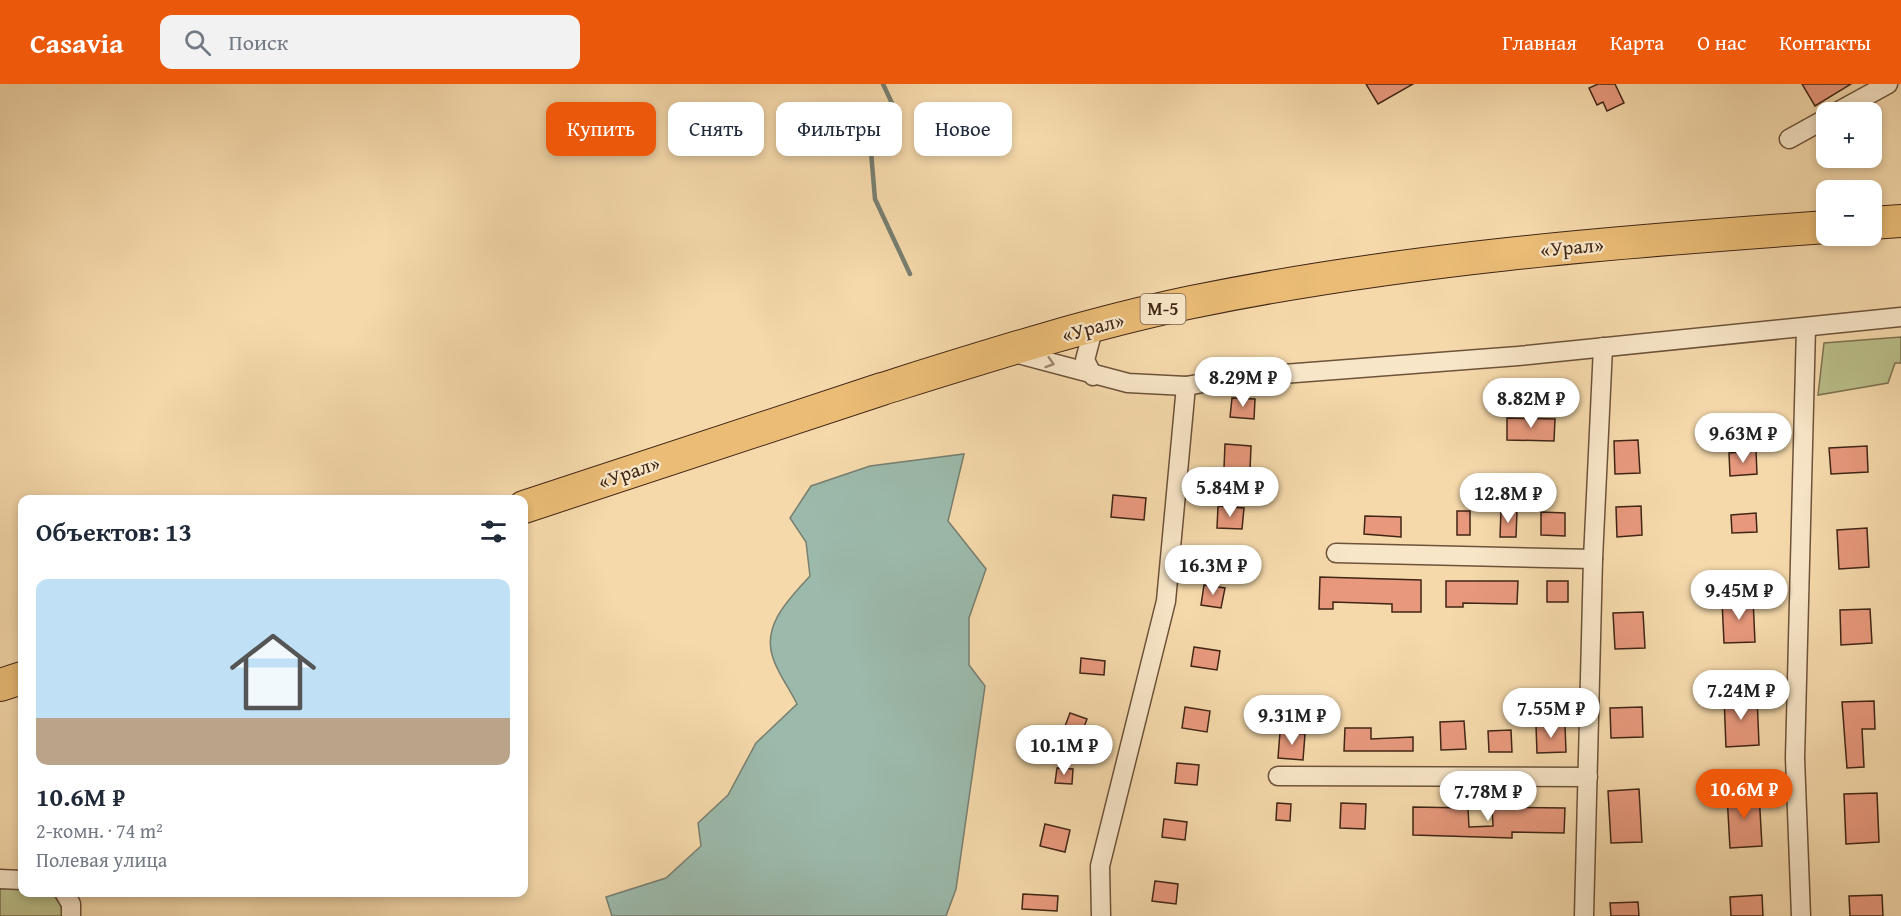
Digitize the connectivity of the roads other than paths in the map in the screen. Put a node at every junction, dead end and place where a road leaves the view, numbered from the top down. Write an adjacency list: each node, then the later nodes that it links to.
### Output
1 (1888, 84): 2 (street)
2 (1855, 102)
3 (1816, 124): 4 (street)
4 (1789, 139)
5 (1901, 221): 6 (highway)
6 (1882, 222)
7 (1816, 227): 9 (highway, «Урал» / М-5)
8 (1901, 317): 10 (street)
9 (1094, 326): 12 (highway, «Урал» / М-5); 13 (street)
10 (1806, 327): 11 (street); 28 (street)
11 (1603, 347): 14 (street); 17 (street)
12 (1006, 350): 13 (street, one-way to 13); 15 (highway, «Урал» / М-5)
13 (1094, 376): 14 (street)
14 (1186, 386): 26 (street)
15 (528, 506)
16 (1336, 553): 17 (street)
17 (1593, 559): 21 (street)
18 (18, 679): 19 (highway)
19 (0, 685)
20 (1278, 776): 21 (street)
21 (1588, 777): 27 (street)
22 (0, 879): 23 (street)
23 (18, 880)
24 (67, 897): 25 (street)
25 (71, 916)
26 (1101, 916)
27 (1584, 916)
28 (1801, 916)

